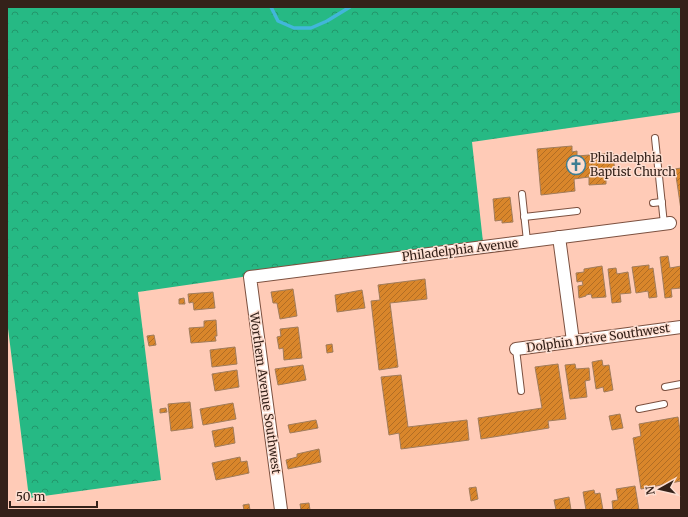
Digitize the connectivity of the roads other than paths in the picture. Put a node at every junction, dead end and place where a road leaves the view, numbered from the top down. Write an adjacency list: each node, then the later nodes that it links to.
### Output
1 (655, 138): 3 (lane)
2 (522, 194): 6 (lane)
3 (662, 202): 4 (lane); 7 (lane)
4 (652, 203)
5 (577, 211): 6 (lane)
6 (524, 217): 9 (lane)
7 (667, 224): 8 (street, Philadelphia Avenue)
8 (559, 237): 9 (street, Philadelphia Avenue); 12 (street)
9 (527, 241): 10 (street, Philadelphia Avenue)
10 (250, 277): 19 (street, Worthem Avenue Southwest)
11 (681, 327): 12 (street, Dolphin Drive Southwest)
12 (573, 341): 13 (street, Dolphin Drive Southwest)
13 (516, 349): 16 (lane)
14 (681, 384): 15 (lane)
15 (665, 387)
16 (521, 391)
17 (664, 404): 18 (lane)
18 (639, 409)
19 (281, 510)

